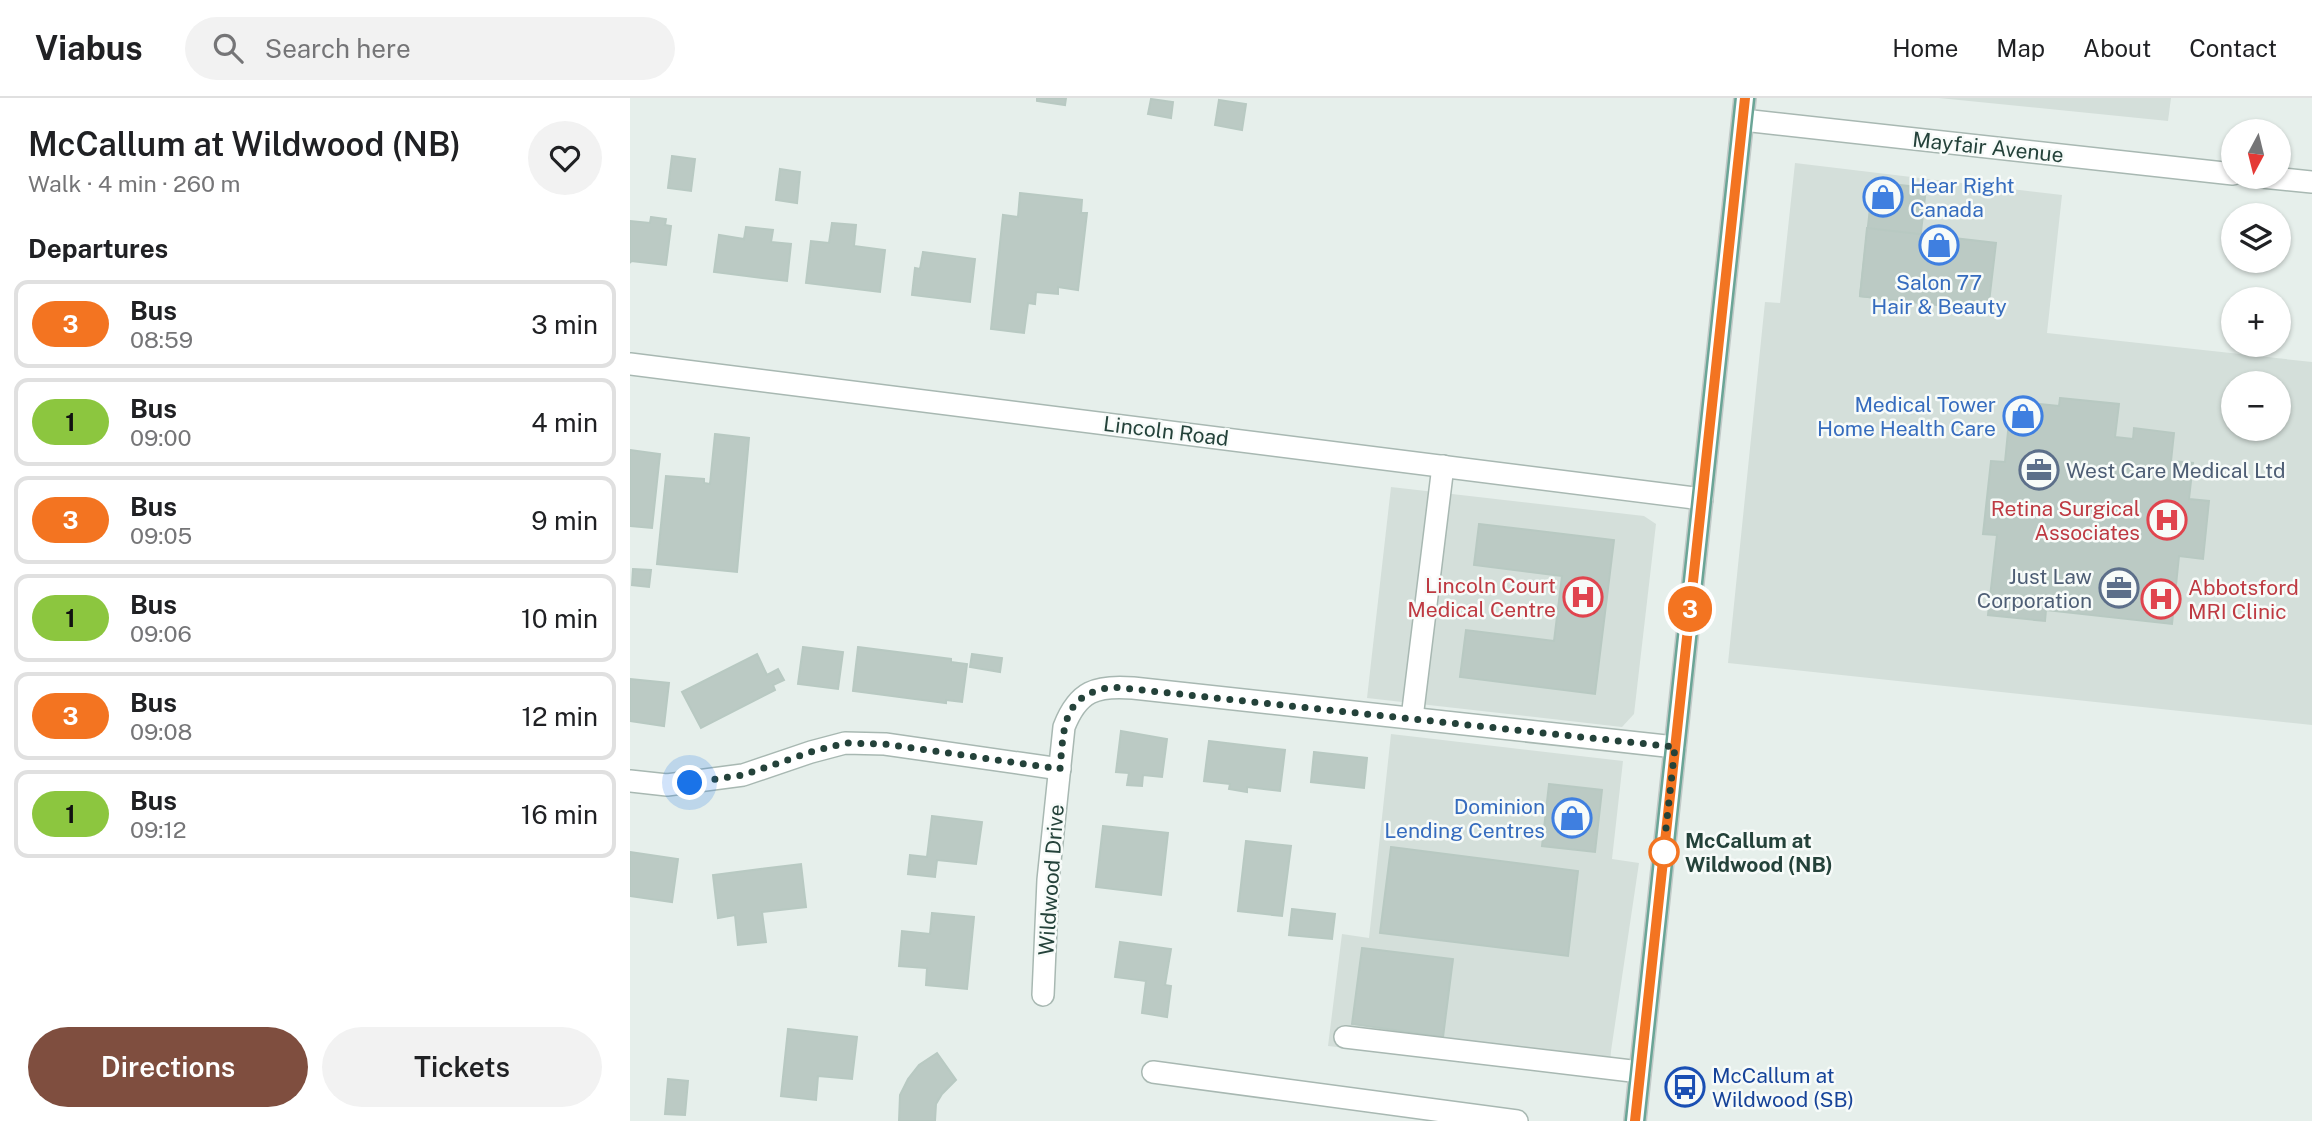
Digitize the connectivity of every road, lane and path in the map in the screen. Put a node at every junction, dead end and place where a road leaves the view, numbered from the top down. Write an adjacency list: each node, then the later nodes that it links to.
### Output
1 (1745, 98): 2 (main road)
2 (1743, 120): 3 (street, Mayfair Avenue); 8 (main road)
3 (2221, 173)
4 (2291, 180): 5 (street)
5 (2312, 182)
6 (630, 364): 7 (street, Lincoln Road)
7 (1443, 466): 8 (street, Lincoln Road); 9 (street)
8 (1702, 499): 10 (main road)
9 (1412, 718): 10 (street, Wildwood Drive); 11 (street, Wildwood Drive)
10 (1675, 747): 16 (main road)
11 (1060, 769): 12 (street); 13 (street, Wildwood Drive)
12 (630, 781)
13 (1043, 995)
14 (1345, 1037): 16 (street)
15 (1153, 1072): 17 (street)
16 (1640, 1072): 18 (main road)
17 (1517, 1121)
18 (1635, 1121)

